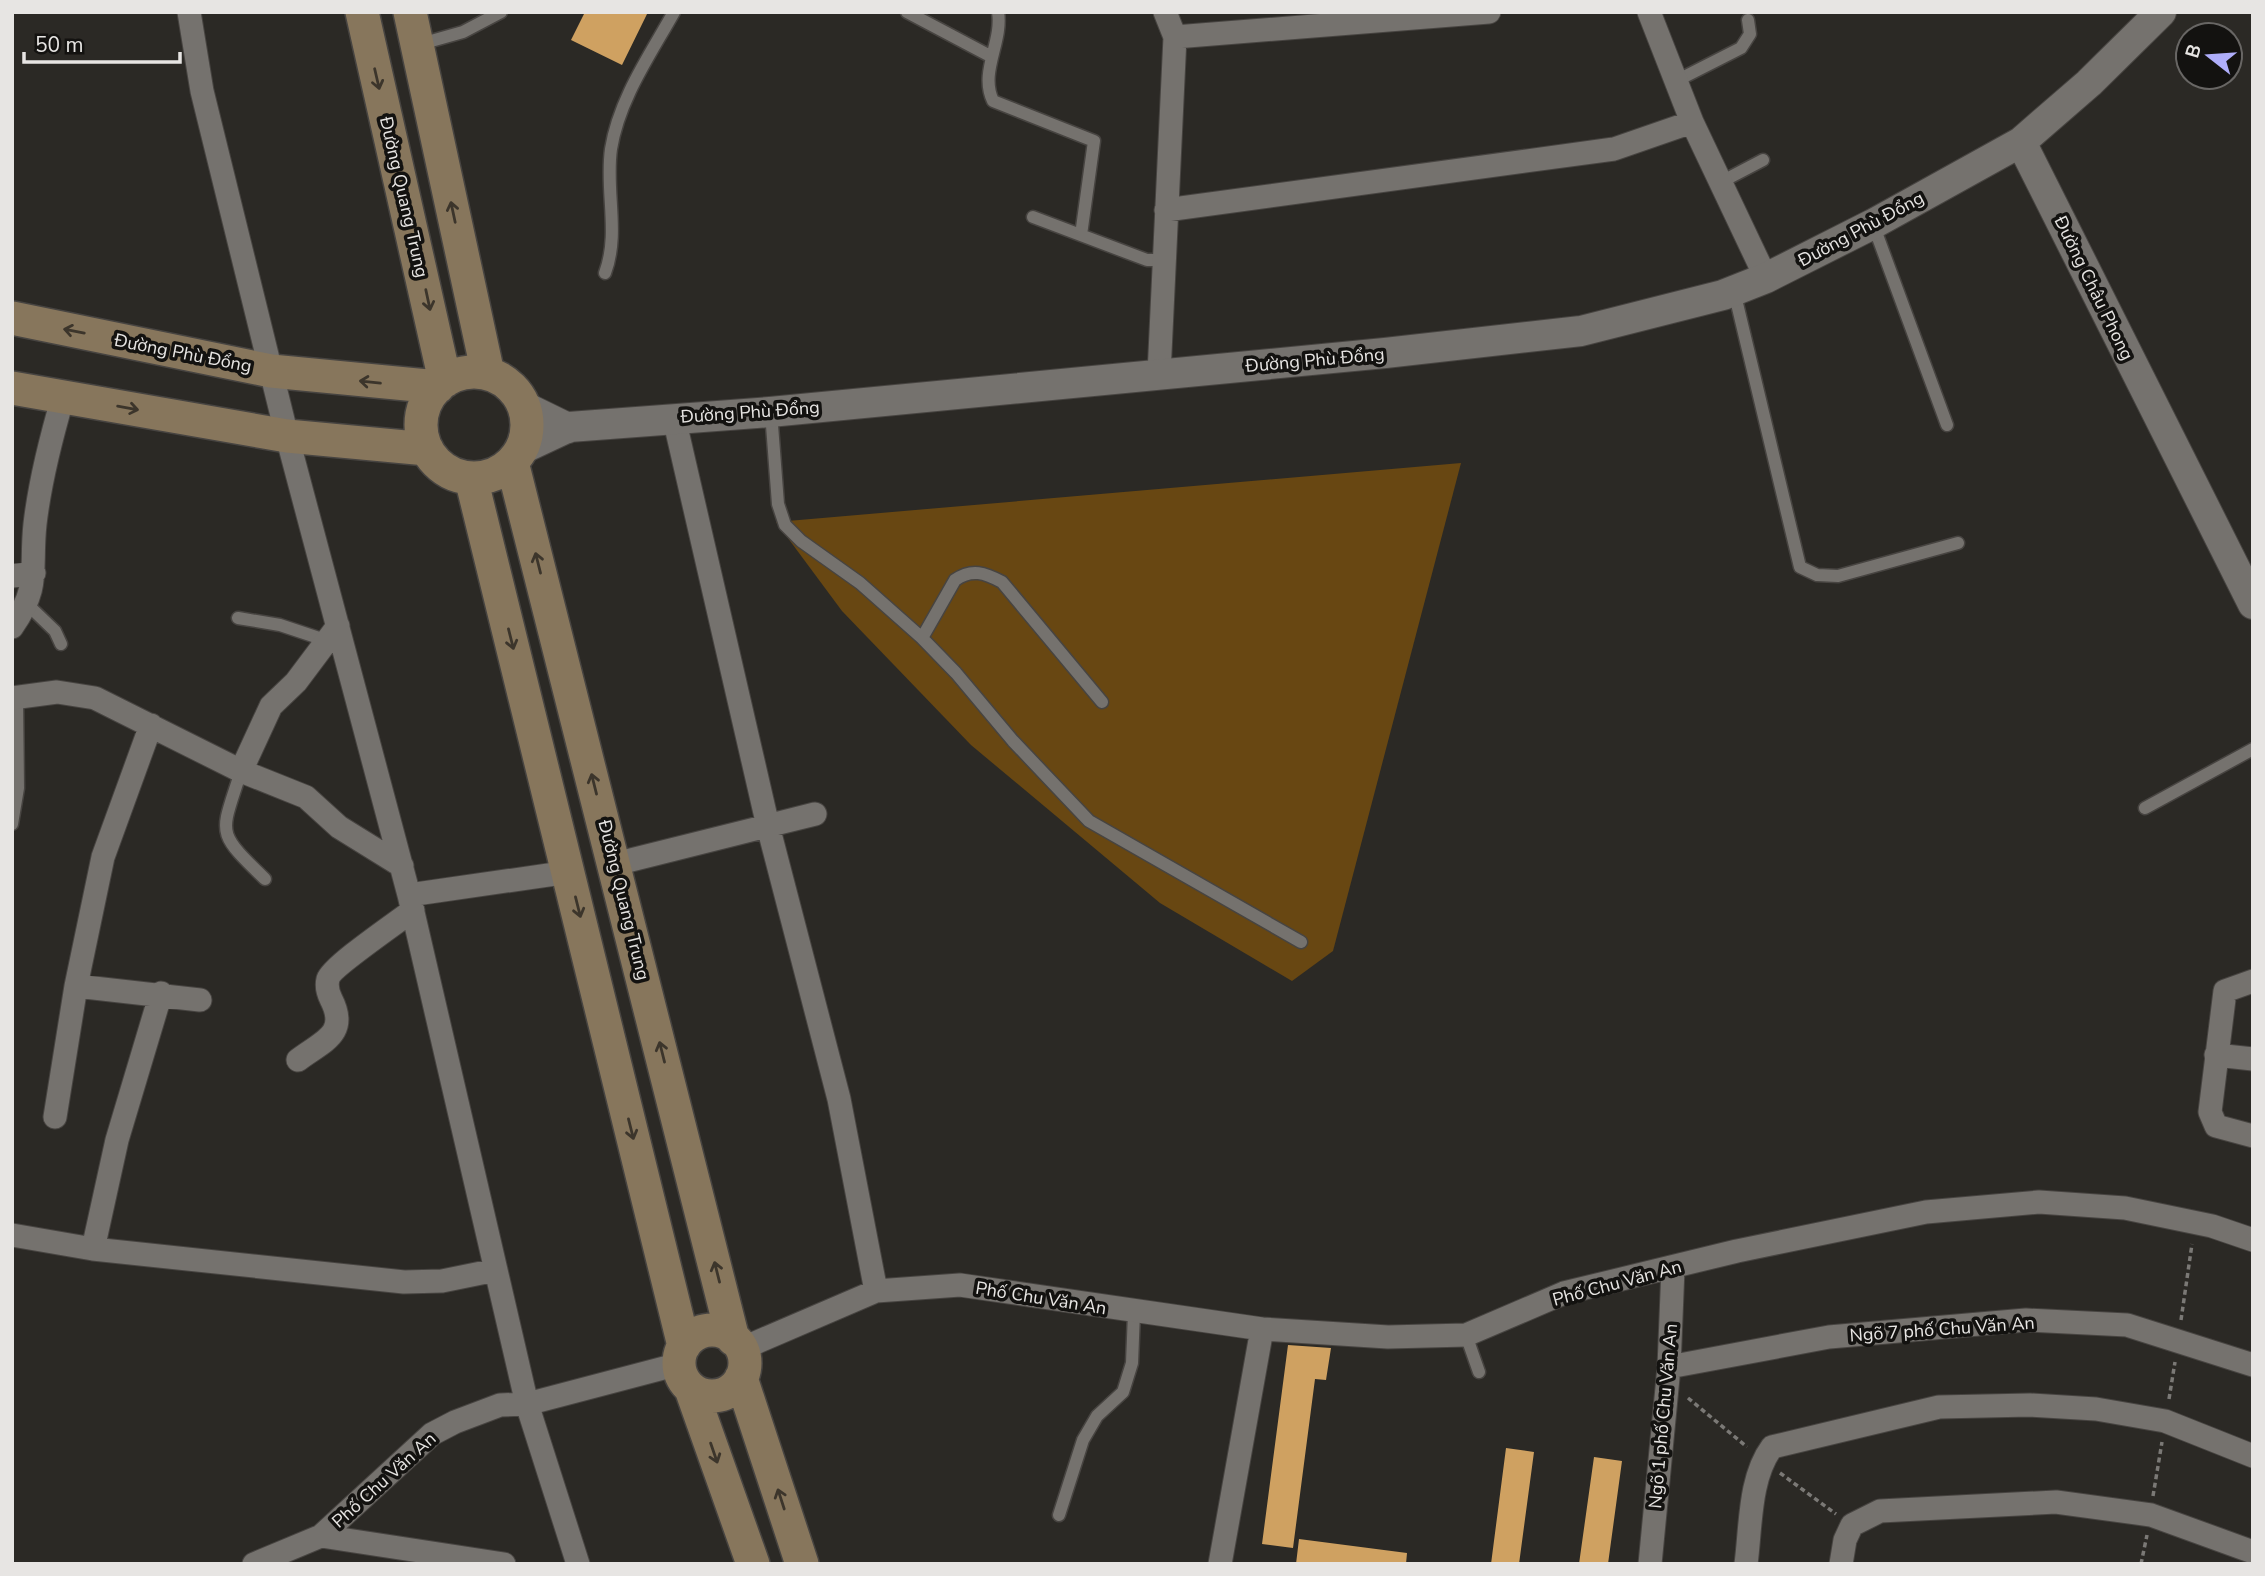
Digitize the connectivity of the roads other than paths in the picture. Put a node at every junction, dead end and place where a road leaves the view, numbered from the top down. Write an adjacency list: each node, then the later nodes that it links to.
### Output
1 (189, 12): 30 (street)
2 (362, 12): 33 (main road, Đường Quang Trung, one-way to 33)
3 (411, 12): 14 (main road)
4 (501, 12): 14 (lane)
5 (674, 12): 26 (lane)
6 (906, 12): 15 (lane)
7 (998, 12): 15 (lane)
8 (1165, 12): 13 (street)
9 (1489, 12): 13 (street)
10 (1649, 12): 16 (street)
11 (2161, 12): 18 (street)
12 (1748, 20): 16 (lane)
13 (1175, 37): 21 (street)
14 (416, 45): 31 (main road, one-way to 14)
15 (992, 57): 24 (lane)
16 (1676, 81): 17 (street)
17 (1692, 122): 20 (street); 21 (street)
18 (2021, 142): 23 (street, Đường Phù Đổng); 47 (street, Đường Châu Phong)
19 (1763, 160): 20 (lane)
20 (1721, 182): 27 (street)
21 (1166, 210): 25 (street)
22 (1033, 217): 24 (lane)
23 (1873, 224): 27 (street, Đường Phù Đổng); 39 (lane)
24 (1081, 235): 25 (lane)
25 (1164, 260): 32 (street)
26 (605, 273)
27 (1766, 278): 28 (street, Đường Phù Đổng)
28 (1734, 291): 32 (street, Đường Phù Đổng); 45 (lane)
29 (12, 318): 30 (main road, Đường Phù Đổng, one-way to 29)
30 (271, 371): 33 (main road, Đường Phù Đổng, one-way to 30); 41 (street)
31 (488, 374): 33 (main road); 36 (main road)
32 (1160, 374): 37 (street, Đường Phù Đổng)
33 (442, 384): 42 (main road)
34 (12, 388): 35 (main road)
35 (63, 397): 41 (main road, one-way to 41); 46 (street)
36 (523, 406): 40 (street); 43 (main road)
37 (771, 412): 38 (street, Đường Phù Đổng); 52 (lane)
38 (674, 418): 40 (street, Đường Phù Đổng); 62 (street)
39 (1947, 425)
40 (568, 428): 43 (street, Đường Phù Đổng)
41 (287, 436): 42 (main road); 51 (street)
42 (427, 449): 44 (main road)
43 (516, 456): 44 (main road); 63 (main road, Đường Quang Trung, one-way to 43)
44 (471, 478): 65 (main road, one-way to 65)
45 (1958, 543)
46 (23, 574): 48 (street)
47 (2253, 604)
48 (28, 605): 50 (street); 53 (lane)
49 (238, 618): 51 (lane)
50 (12, 627)
51 (332, 633): 58 (street); 64 (street)
52 (922, 638): 55 (lane); 68 (lane)
53 (61, 643)
54 (15, 698): 56 (street); 61 (lane)
55 (1102, 702)
56 (152, 725): 58 (street); 70 (street)
57 (2253, 749): 59 (lane)
58 (241, 771): 64 (street); 66 (lane)
59 (2145, 808)
60 (815, 814): 62 (street)
61 (12, 824)
62 (768, 826): 63 (street); 83 (street)
63 (615, 864): 87 (main road, Đường Quang Trung, one-way to 63)
64 (402, 866): 67 (street)
65 (569, 872): 67 (street); 89 (main road, one-way to 89)
66 (265, 879)
67 (411, 902): 75 (street); 82 (street)
68 (1301, 942)
69 (2253, 981): 73 (street)
70 (76, 986): 71 (street); 76 (street)
71 (161, 993): 72 (street); 80 (street)
72 (200, 1000)
73 (2216, 1055): 74 (street); 77 (street)
74 (2253, 1059)
75 (298, 1060)
76 (55, 1117)
77 (2253, 1136)
78 (12, 1235): 80 (street)
79 (2253, 1240): 81 (street, Phố Chu Văn An)
80 (93, 1249): 82 (street)
81 (1672, 1268): 86 (street, Phố Chu Văn An); 90 (street, Ngõ 1 phố Chu Văn An)
82 (496, 1270): 92 (street)
83 (876, 1291): 84 (street, Phố Chu Văn An); 87 (street, Phố Chu Văn An)
84 (1134, 1312): 85 (street, Phố Chu Văn An); 94 (lane)
85 (1262, 1329): 86 (street, Phố Chu Văn An); 102 (street)
86 (1466, 1335): 91 (lane)
87 (739, 1355): 89 (main road); 89 (main road); 101 (main road, Đường Quang Trung, one-way to 87)
88 (2253, 1365): 90 (street, Ngõ 7 phố Chu Văn An)
89 (685, 1366): 92 (street, Phố Chu Văn An); 100 (main road, one-way to 100)
90 (1669, 1367): 103 (street, Ngõ 1 phố Chu Văn An)
91 (1479, 1372)
92 (527, 1404): 95 (street, Phố Chu Văn An); 99 (street)
93 (2253, 1456): 104 (street)
94 (1059, 1515)
95 (321, 1536): 97 (street, Phố Chu Văn An); 98 (street)
96 (2253, 1552): 105 (street)
97 (254, 1564)
98 (504, 1564)
99 (578, 1564)
100 (752, 1564)
101 (802, 1564)
102 (1220, 1564)
103 (1650, 1564)
104 (1746, 1564)
105 (1841, 1564)

